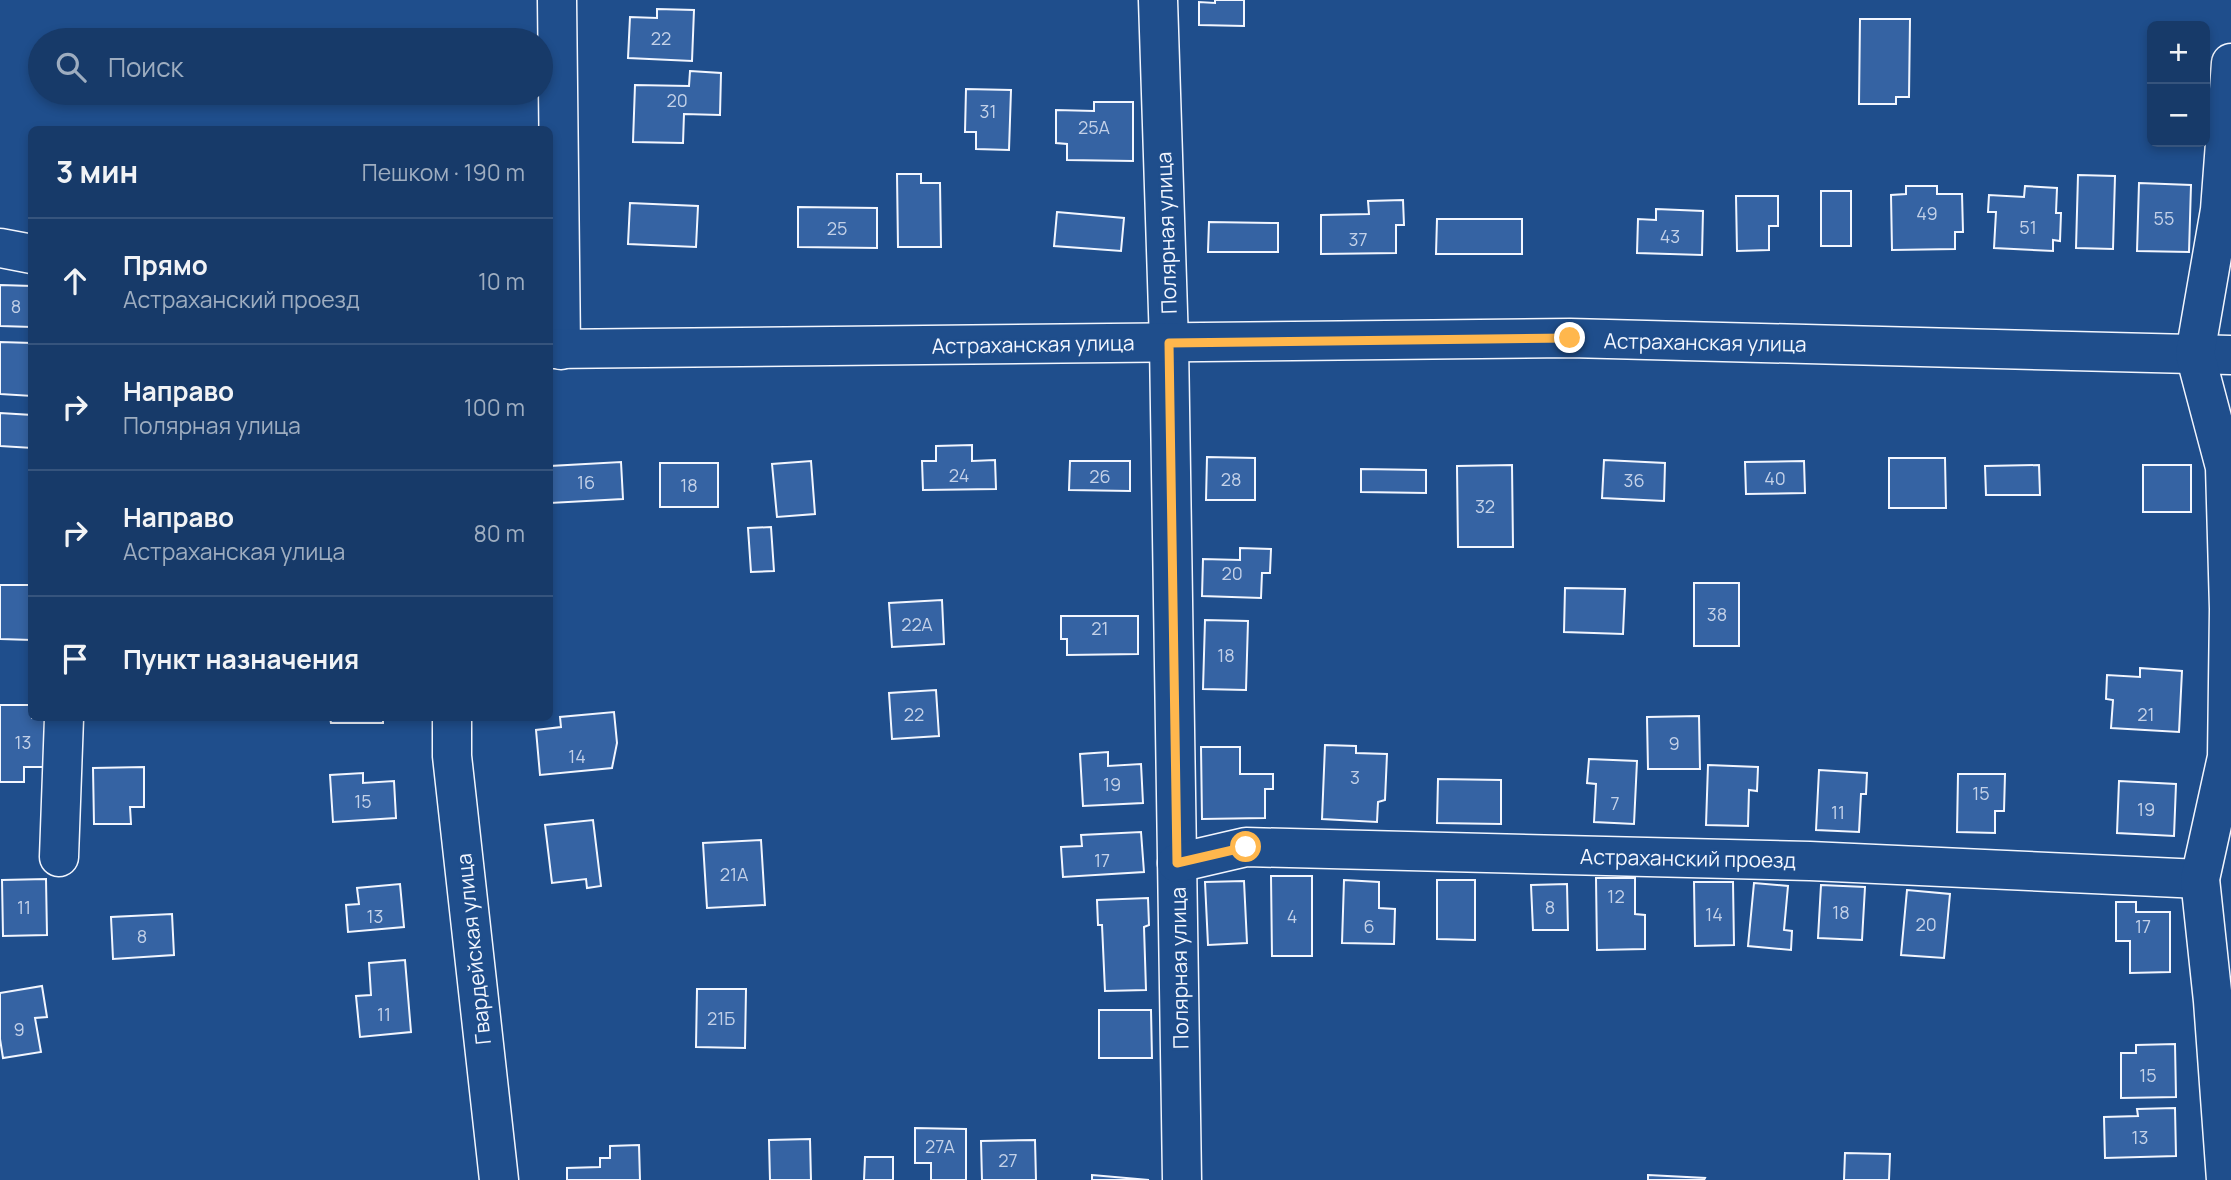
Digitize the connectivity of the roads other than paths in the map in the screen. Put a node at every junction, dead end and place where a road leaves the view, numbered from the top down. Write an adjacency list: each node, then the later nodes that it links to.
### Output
1 (557, 0): 7 (street)
2 (1158, 0): 6 (street, Полярная улица)
3 (2231, 63): 8 (street)
4 (0, 247): 5 (street)
5 (28, 253)
6 (1169, 343): 7 (street, Астраханская улица); 8 (street, Астраханская улица); 12 (street, Полярная улица)
7 (555, 350)
8 (2213, 354): 13 (street)
9 (64, 721): 11 (street)
10 (452, 721): 15 (street, Гвардейская улица)
11 (60, 857)
12 (1177, 863): 13 (street, Астраханский проезд); 16 (street, Полярная улица)
13 (2200, 878): 14 (street)
14 (2222, 999): 17 (street)
15 (499, 1180)
16 (1182, 1180)
17 (2226, 1180)

